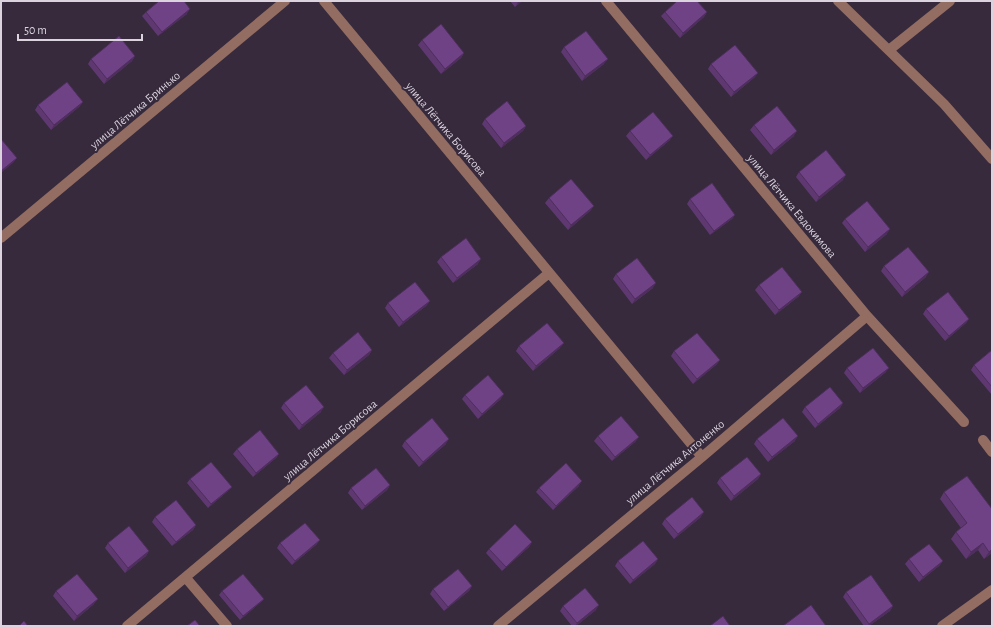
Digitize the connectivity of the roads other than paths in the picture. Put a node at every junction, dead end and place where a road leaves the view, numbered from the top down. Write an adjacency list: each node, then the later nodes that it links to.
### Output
1 (285, 1): 8 (street, улица Лётчика Бринько)
2 (324, 1): 9 (street, улица Лётчика Борисова)
3 (606, 1): 10 (street, улица Лётчика Евдокимова)
4 (838, 1): 6 (street)
5 (950, 1): 6 (street)
6 (889, 50): 7 (street)
7 (992, 159)
8 (1, 238)
9 (549, 273): 14 (street, улица Лётчика Борисова); 15 (street, улица Лётчика Борисова)
10 (867, 316): 11 (street, улица Лётчика Евдокимова); 14 (street, улица Лётчика Антоненко)
11 (964, 422)
12 (983, 440): 13 (street)
13 (992, 452)
14 (702, 457): 19 (street, улица Лётчика Антоненко)
15 (186, 578): 17 (street, улица Лётчика Борисова); 18 (street)
16 (992, 590): 20 (street)
17 (127, 626)
18 (227, 626)
19 (498, 626)
20 (942, 626)

